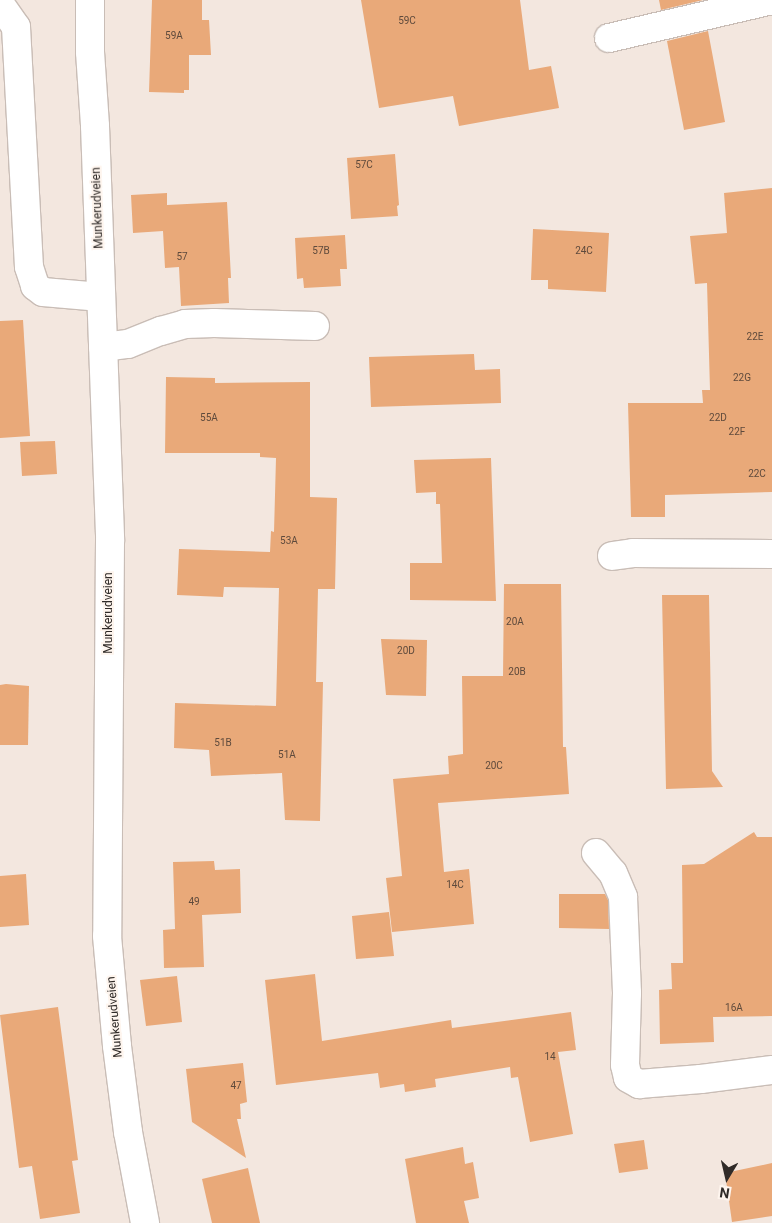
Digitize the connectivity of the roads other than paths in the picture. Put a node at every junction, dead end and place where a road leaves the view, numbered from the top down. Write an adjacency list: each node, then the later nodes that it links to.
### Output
1 (90, 0): 5 (street, Munkerudveien)
2 (772, 0): 4 (street)
3 (0, 4): 5 (street)
4 (608, 38)
5 (101, 297): 7 (street, Munkerudveien)
6 (315, 326): 7 (street)
7 (103, 347): 12 (street, Munkerudveien)
8 (772, 554): 9 (street)
9 (612, 556)
10 (596, 853): 11 (street)
11 (772, 1070)
12 (145, 1223)

